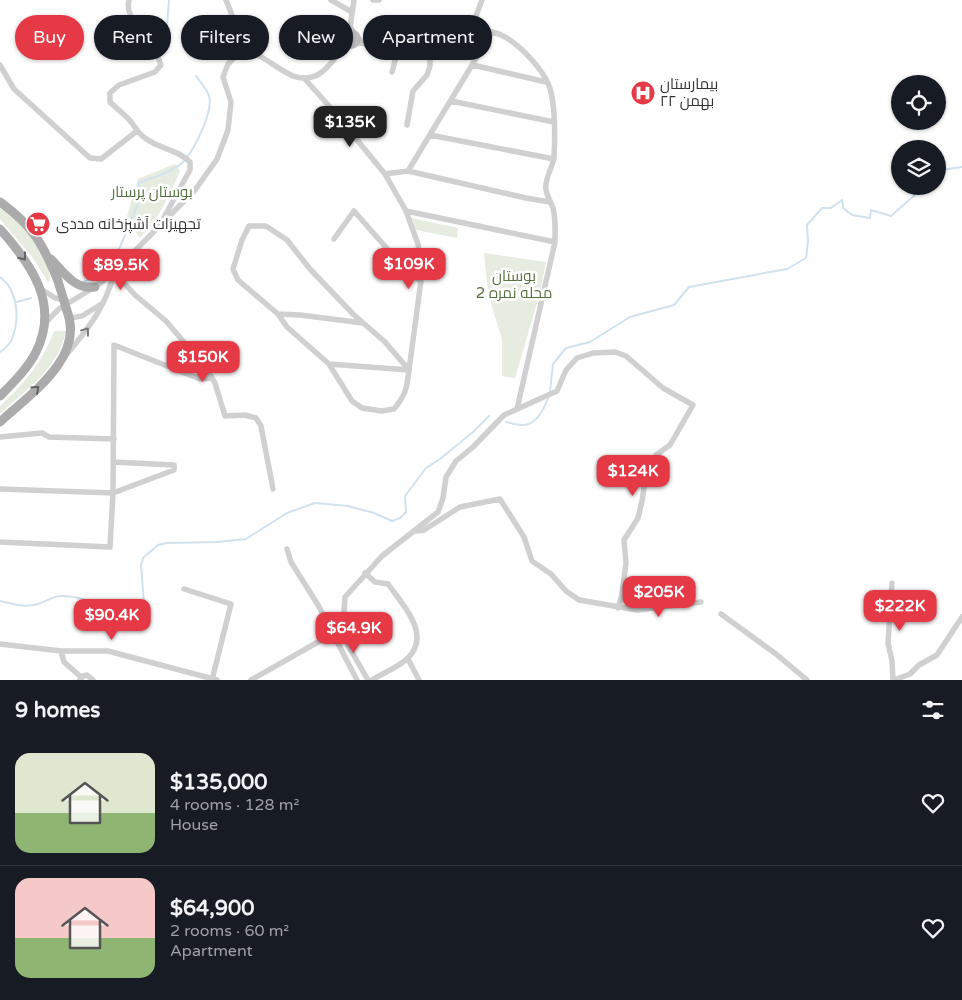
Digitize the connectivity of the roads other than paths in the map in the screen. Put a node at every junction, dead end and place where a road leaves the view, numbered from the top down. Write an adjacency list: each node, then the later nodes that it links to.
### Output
1 (129, 0): 27 (street)
2 (226, 0): 9 (street)
3 (331, 0): 8 (street)
4 (354, 0): 8 (street)
5 (373, 0): 6 (street)
6 (379, 0)
7 (482, 0): 11 (street)
8 (352, 12): 10 (street)
9 (232, 15)
10 (352, 15)
11 (476, 15)
12 (492, 32): 23 (street)
13 (232, 60): 35 (street)
14 (264, 60): 22 (street)
15 (334, 60): 22 (street)
16 (395, 60): 21 (street)
17 (430, 60): 26 (street)
18 (476, 60): 20 (street)
19 (0, 64): 27 (street)
20 (473, 65): 23 (street); 24 (street)
21 (392, 72)
22 (304, 78): 31 (street)
23 (546, 82): 25 (street)
24 (451, 101): 25 (street); 28 (street)
25 (554, 122): 29 (street)
26 (407, 125)
27 (137, 131): 35 (street)
28 (430, 135): 29 (street); 30 (street)
29 (554, 159): 33 (street)
30 (408, 171): 31 (street); 33 (street)
31 (385, 174): 34 (street)
32 (0, 202): 39 (main road)
33 (550, 202): 38 (street)
34 (406, 211): 38 (street); 41 (street)
35 (161, 223): 40 (street)
36 (0, 229): 43 (main road, one-way to 43)
37 (334, 239): 41 (street)
38 (555, 242): 54 (street)
39 (47, 255): 42 (main road); 45 (main road, bridge)
40 (114, 272): 42 (street); 44 (street); 52 (street)
41 (421, 282): 51 (street)
42 (94, 287): 45 (street)
43 (41, 289): 45 (street); 47 (main road)
44 (104, 302): 45 (street); 49 (street, one-way to 44)
45 (68, 308): 47 (street); 49 (main road)
46 (278, 314): 48 (street); 48 (street); 50 (street)
47 (46, 322): 53 (main road)
48 (363, 323): 51 (street)
49 (64, 358): 55 (main road, one-way to 49)
50 (329, 364): 51 (street); 51 (street)
51 (409, 370)
52 (212, 378): 57 (street); 60 (street)
53 (0, 396)
54 (517, 409): 62 (street); 69 (street)
55 (0, 422)
56 (0, 437): 57 (street)
57 (114, 439): 58 (street)
58 (113, 462): 61 (street); 61 (street)
59 (0, 489): 61 (street)
60 (273, 489)
61 (113, 493): 63 (street)
62 (414, 531): 65 (street); 69 (street)
63 (0, 542)
64 (287, 549): 72 (street)
65 (365, 573): 75 (street); 81 (street)
66 (892, 583): 84 (street)
67 (184, 589): 78 (street)
68 (701, 602): 69 (street)
69 (618, 608)
70 (721, 614): 83 (street)
71 (962, 617): 84 (street)
72 (332, 634): 79 (street); 80 (street)
73 (0, 644): 74 (street)
74 (61, 650): 76 (street); 78 (street)
75 (408, 659): 81 (street); 82 (street)
76 (81, 679): 77 (street)
77 (94, 680)
78 (214, 680)
79 (252, 680)
80 (357, 680)
81 (370, 680)
82 (420, 680)
83 (807, 680)
84 (893, 680)

